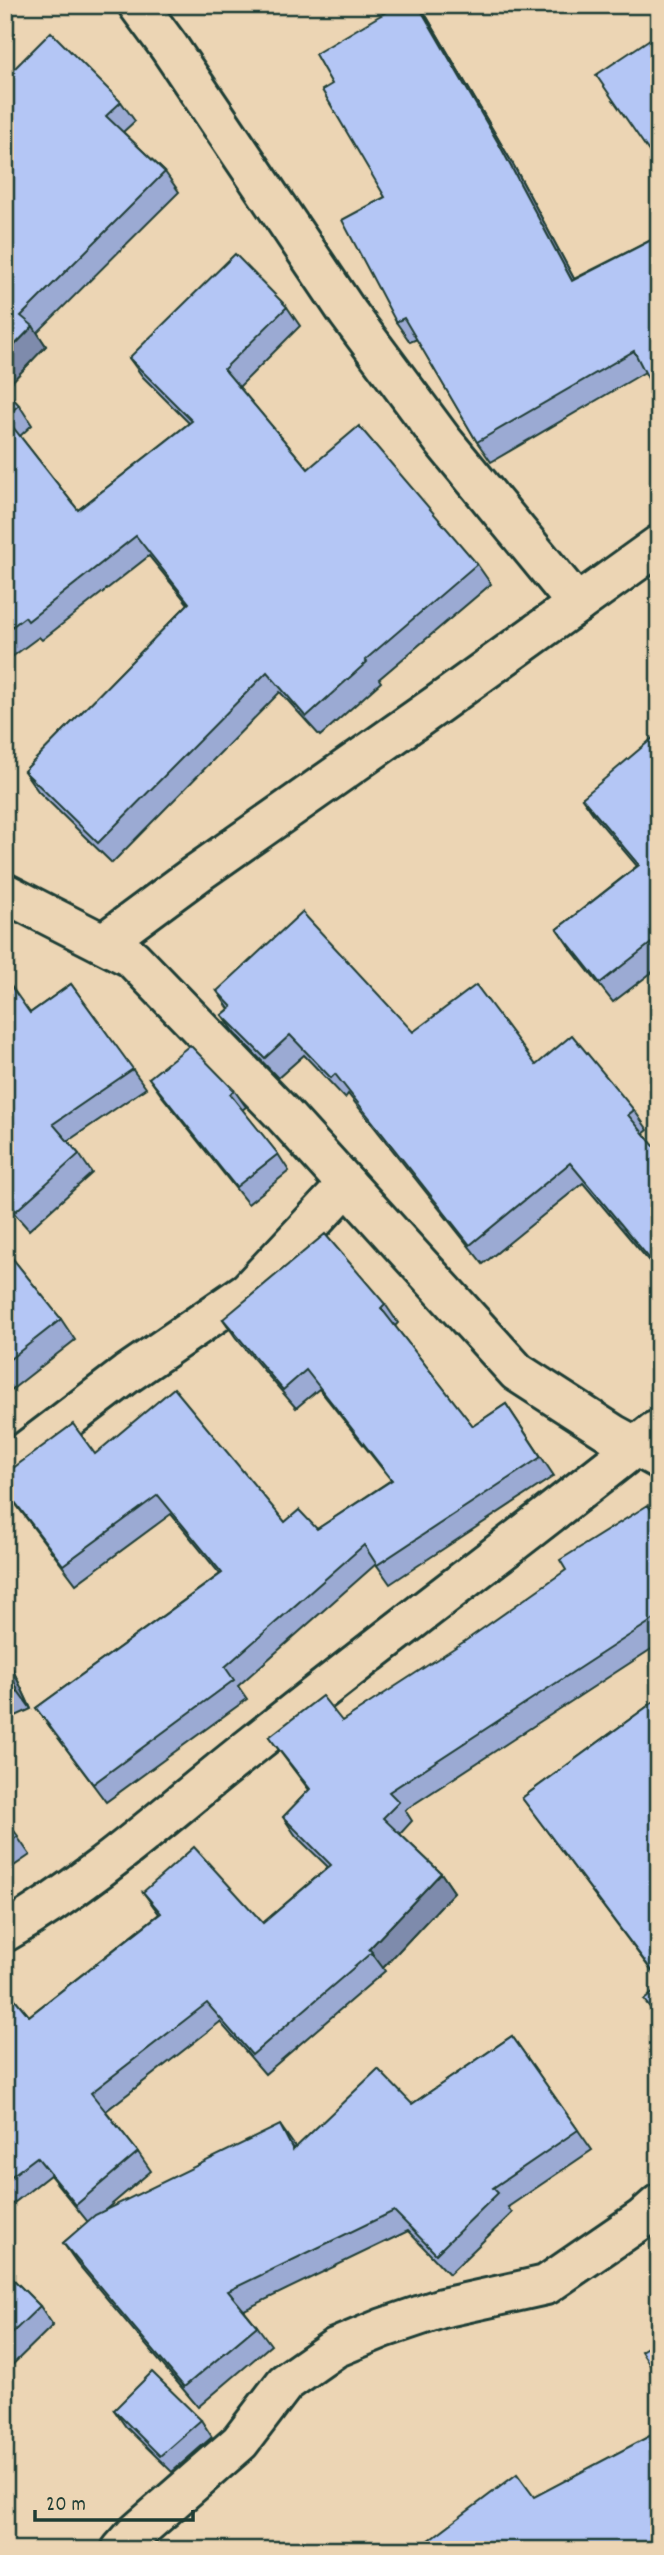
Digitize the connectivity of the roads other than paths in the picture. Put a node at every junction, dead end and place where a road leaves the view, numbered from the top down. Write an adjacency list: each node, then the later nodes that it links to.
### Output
1 (138, 5): 3 (street)
2 (659, 545): 3 (street)
3 (577, 604): 5 (street)
4 (5, 893): 5 (street)
5 (103, 943): 6 (street)
6 (347, 1185): 7 (street); 8 (street)
7 (651, 1445): 9 (street)
8 (5, 1467)
9 (5, 1932)
10 (659, 2204): 11 (street)
11 (121, 2550)

